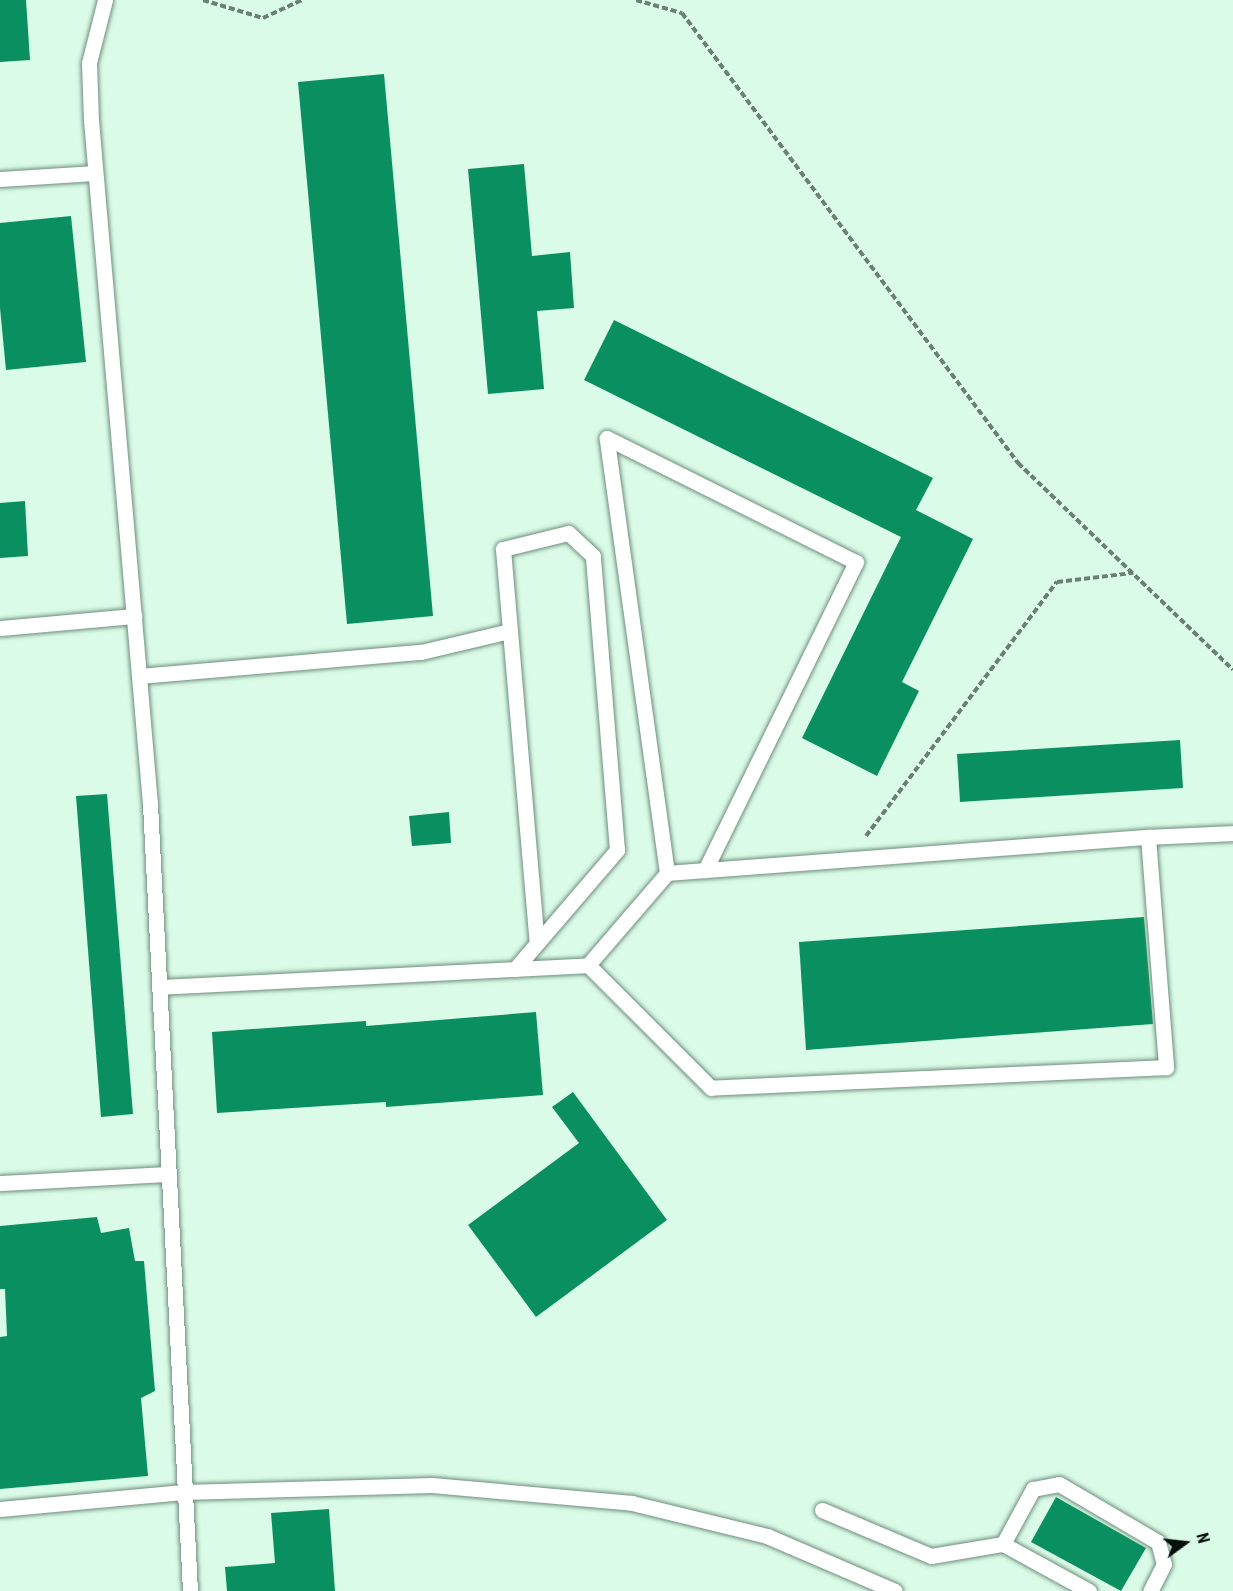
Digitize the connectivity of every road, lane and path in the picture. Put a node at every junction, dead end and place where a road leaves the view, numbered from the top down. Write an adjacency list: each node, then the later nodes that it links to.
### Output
1 (105, 0): 5 (lane)
2 (203, 0): 3 (path)
3 (302, 0)
4 (636, 0): 7 (path)
5 (95, 173): 6 (lane); 8 (lane)
6 (0, 179)
7 (1134, 573): 11 (path); 15 (path)
8 (134, 616): 9 (lane); 12 (lane)
9 (0, 628)
10 (510, 631): 12 (lane); 18 (lane); 18 (lane)
11 (1233, 670)
12 (139, 676): 21 (lane)
13 (1233, 833): 14 (lane)
14 (1148, 837): 15 (lane); 19 (lane)
15 (847, 860): 16 (lane)
16 (705, 870): 17 (lane); 17 (lane)
17 (668, 873): 19 (lane)
18 (537, 942): 20 (lane)
19 (588, 965): 20 (lane)
20 (515, 969): 21 (lane)
21 (159, 987): 22 (lane)
22 (168, 1174): 23 (lane); 24 (lane)
23 (0, 1183)
24 (183, 1492): 25 (lane); 28 (lane); 29 (lane)
25 (0, 1509)
26 (822, 1510): 27 (lane)
27 (1003, 1544): 30 (lane); 31 (lane)
28 (190, 1591)
29 (895, 1591)
30 (1089, 1591)
31 (1150, 1591)

